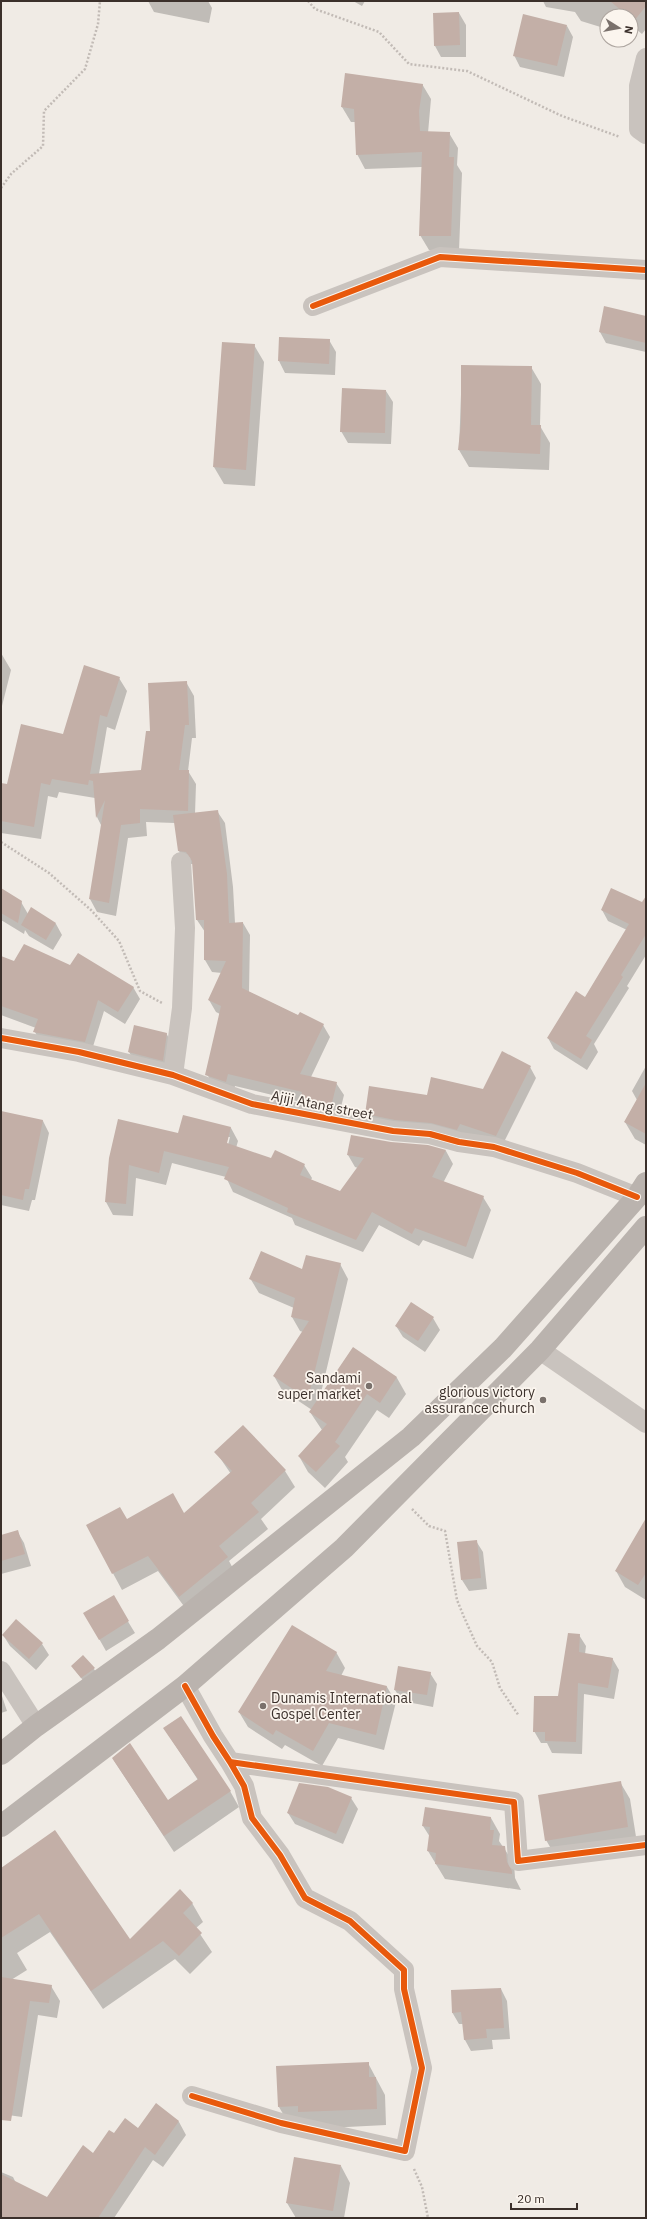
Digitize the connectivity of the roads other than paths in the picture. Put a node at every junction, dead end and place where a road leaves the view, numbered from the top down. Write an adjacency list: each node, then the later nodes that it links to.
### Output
1 (646, 58): 2 (street)
2 (646, 134)
3 (646, 270): 4 (street)
4 (314, 306)
5 (181, 862): 7 (street)
6 (1, 1038): 7 (street, Ajiji Atang street)
7 (173, 1075): 8 (street, Ajiji Atang street)
8 (641, 1190): 14 (main road)
9 (646, 1227): 10 (main road)
10 (540, 1350): 11 (street); 13 (main road)
11 (646, 1423)
12 (1, 1671): 14 (street)
13 (185, 1686): 16 (street); 17 (main road)
14 (36, 1726): 15 (main road)
15 (1, 1754)
16 (230, 1762): 18 (street); 19 (street)
17 (1, 1826)
18 (646, 1845)
19 (192, 2096)

